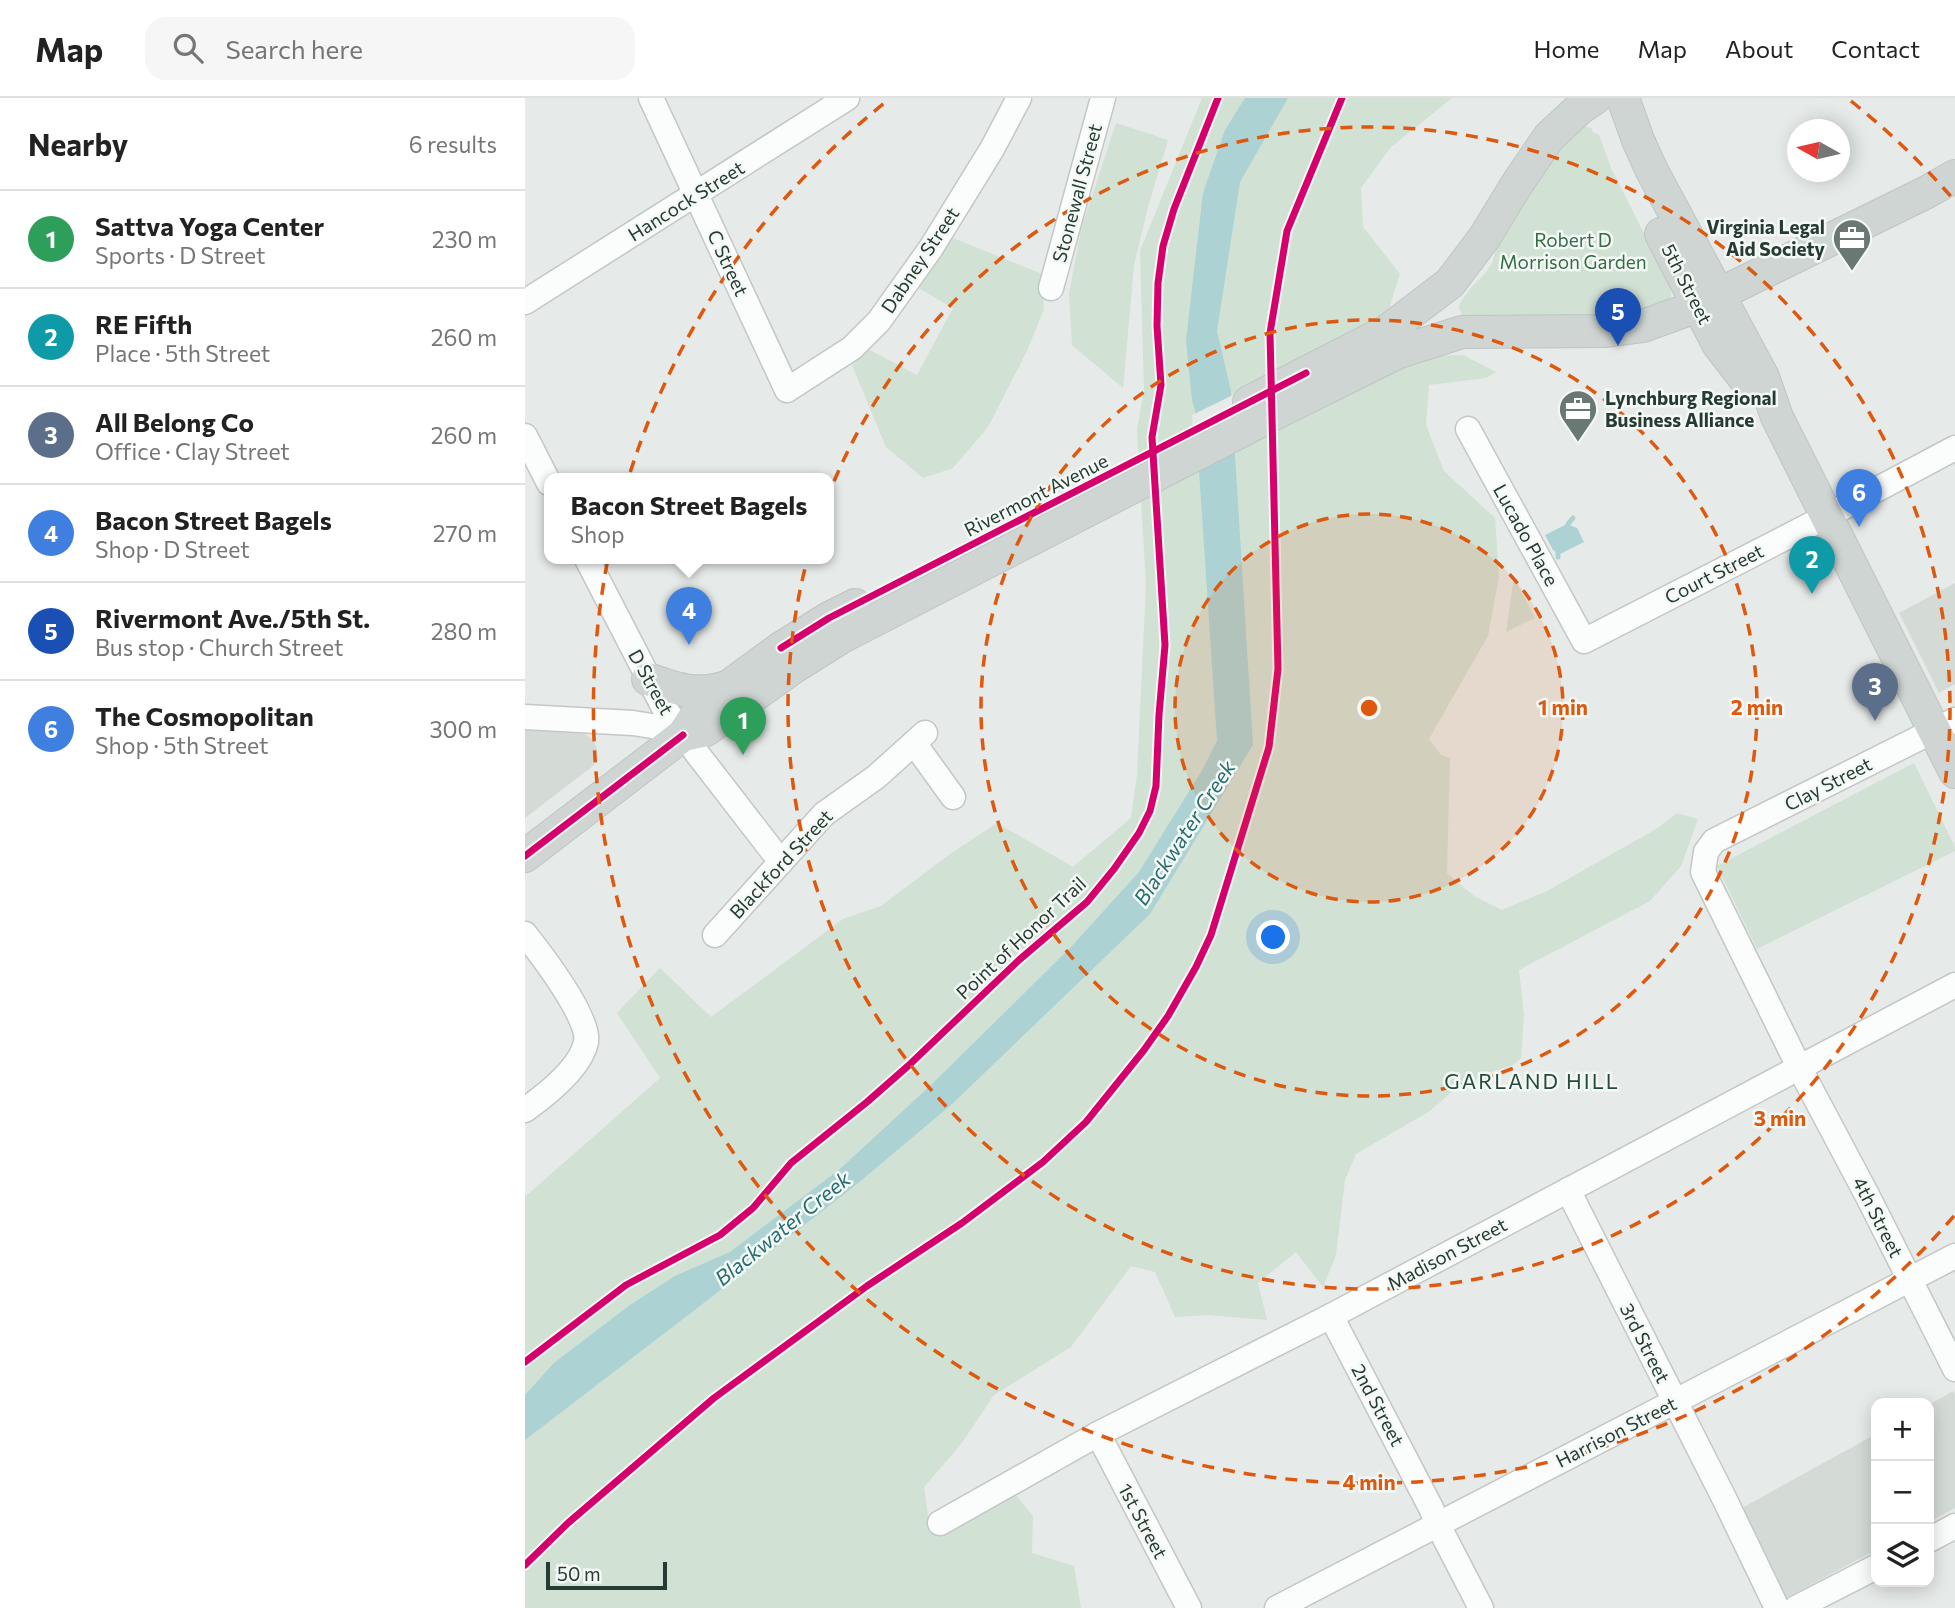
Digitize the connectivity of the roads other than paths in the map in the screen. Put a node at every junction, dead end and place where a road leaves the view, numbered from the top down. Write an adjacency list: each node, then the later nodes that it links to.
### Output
1 (650, 98): 9 (street, C Street)
2 (847, 98): 9 (street, Hancock Street)
3 (1019, 98): 16 (street, Dabney Street)
4 (1103, 98): 11 (street, Stonewall Street)
5 (1595, 98): 10 (main road)
6 (1604, 98): 12 (main road, 5th Street)
7 (1623, 98): 12 (main road, 5th Street)
8 (1955, 176): 12 (main road, Rivermont Avenue)
9 (697, 194): 13 (street, Hancock Street); 16 (street, C Street)
10 (1485, 239): 14 (main road); 15 (main road, Rivermont Avenue)
11 (1051, 288)
12 (1707, 299): 14 (main road, Rivermont Avenue); 21 (main road, 5th Street)
13 (525, 302)
14 (1462, 332): 15 (main road, Rivermont Avenue)
15 (1393, 342): 24 (main road, Rivermont Avenue)
16 (787, 390)
17 (1468, 429): 23 (street, Lucado Place)
18 (525, 436): 20 (street)
19 (1955, 449): 21 (street, Court Street)
20 (544, 474)
21 (1826, 516): 23 (street, Court Street); 28 (main road, 5th Street)
22 (590, 564): 25 (street, D Street)
23 (1584, 640)
24 (787, 657): 26 (main road, Rivermont Avenue); 29 (main road, Rivermont Avenue)
25 (648, 679): 26 (main road); 29 (street, D Street)
26 (729, 686): 29 (main road, Rivermont Avenue)
27 (525, 717): 29 (street)
28 (1945, 725): 30 (main road, 5th Street); 37 (street, Clay Street)
29 (683, 735): 32 (main road, Rivermont Avenue); 33 (street, D Street)
30 (1955, 772)
31 (953, 797): 33 (street, Blackford Street)
32 (525, 856)
33 (781, 862): 35 (street, Blackford Street)
34 (525, 934): 38 (street)
35 (715, 935)
36 (1955, 985): 37 (street, Madison Street)
37 (1800, 1067): 39 (street, Madison Street); 41 (street, 4th Street)
38 (525, 1110)
39 (1568, 1190): 42 (street, Madison Street); 44 (street, 3rd Street)
40 (1955, 1256): 41 (street, Harrison Street)
41 (1910, 1279): 43 (street, 4th Street); 44 (street, Harrison Street)
42 (1331, 1316): 45 (street, Madison Street); 47 (street, 2nd Street)
43 (1955, 1369)
44 (1675, 1402): 47 (street, Harrison Street); 54 (street, 3rd Street)
45 (1098, 1434): 46 (street, Madison Street); 51 (street, 1st Street)
46 (940, 1523)
47 (1438, 1525): 52 (street, Harrison Street); 53 (street, 2nd Street)
48 (1955, 1526): 49 (street)
49 (1934, 1536)
50 (1871, 1570): 55 (street)
51 (1189, 1608)
52 (1277, 1608)
53 (1481, 1608)
54 (1777, 1608)
55 (1796, 1608)

